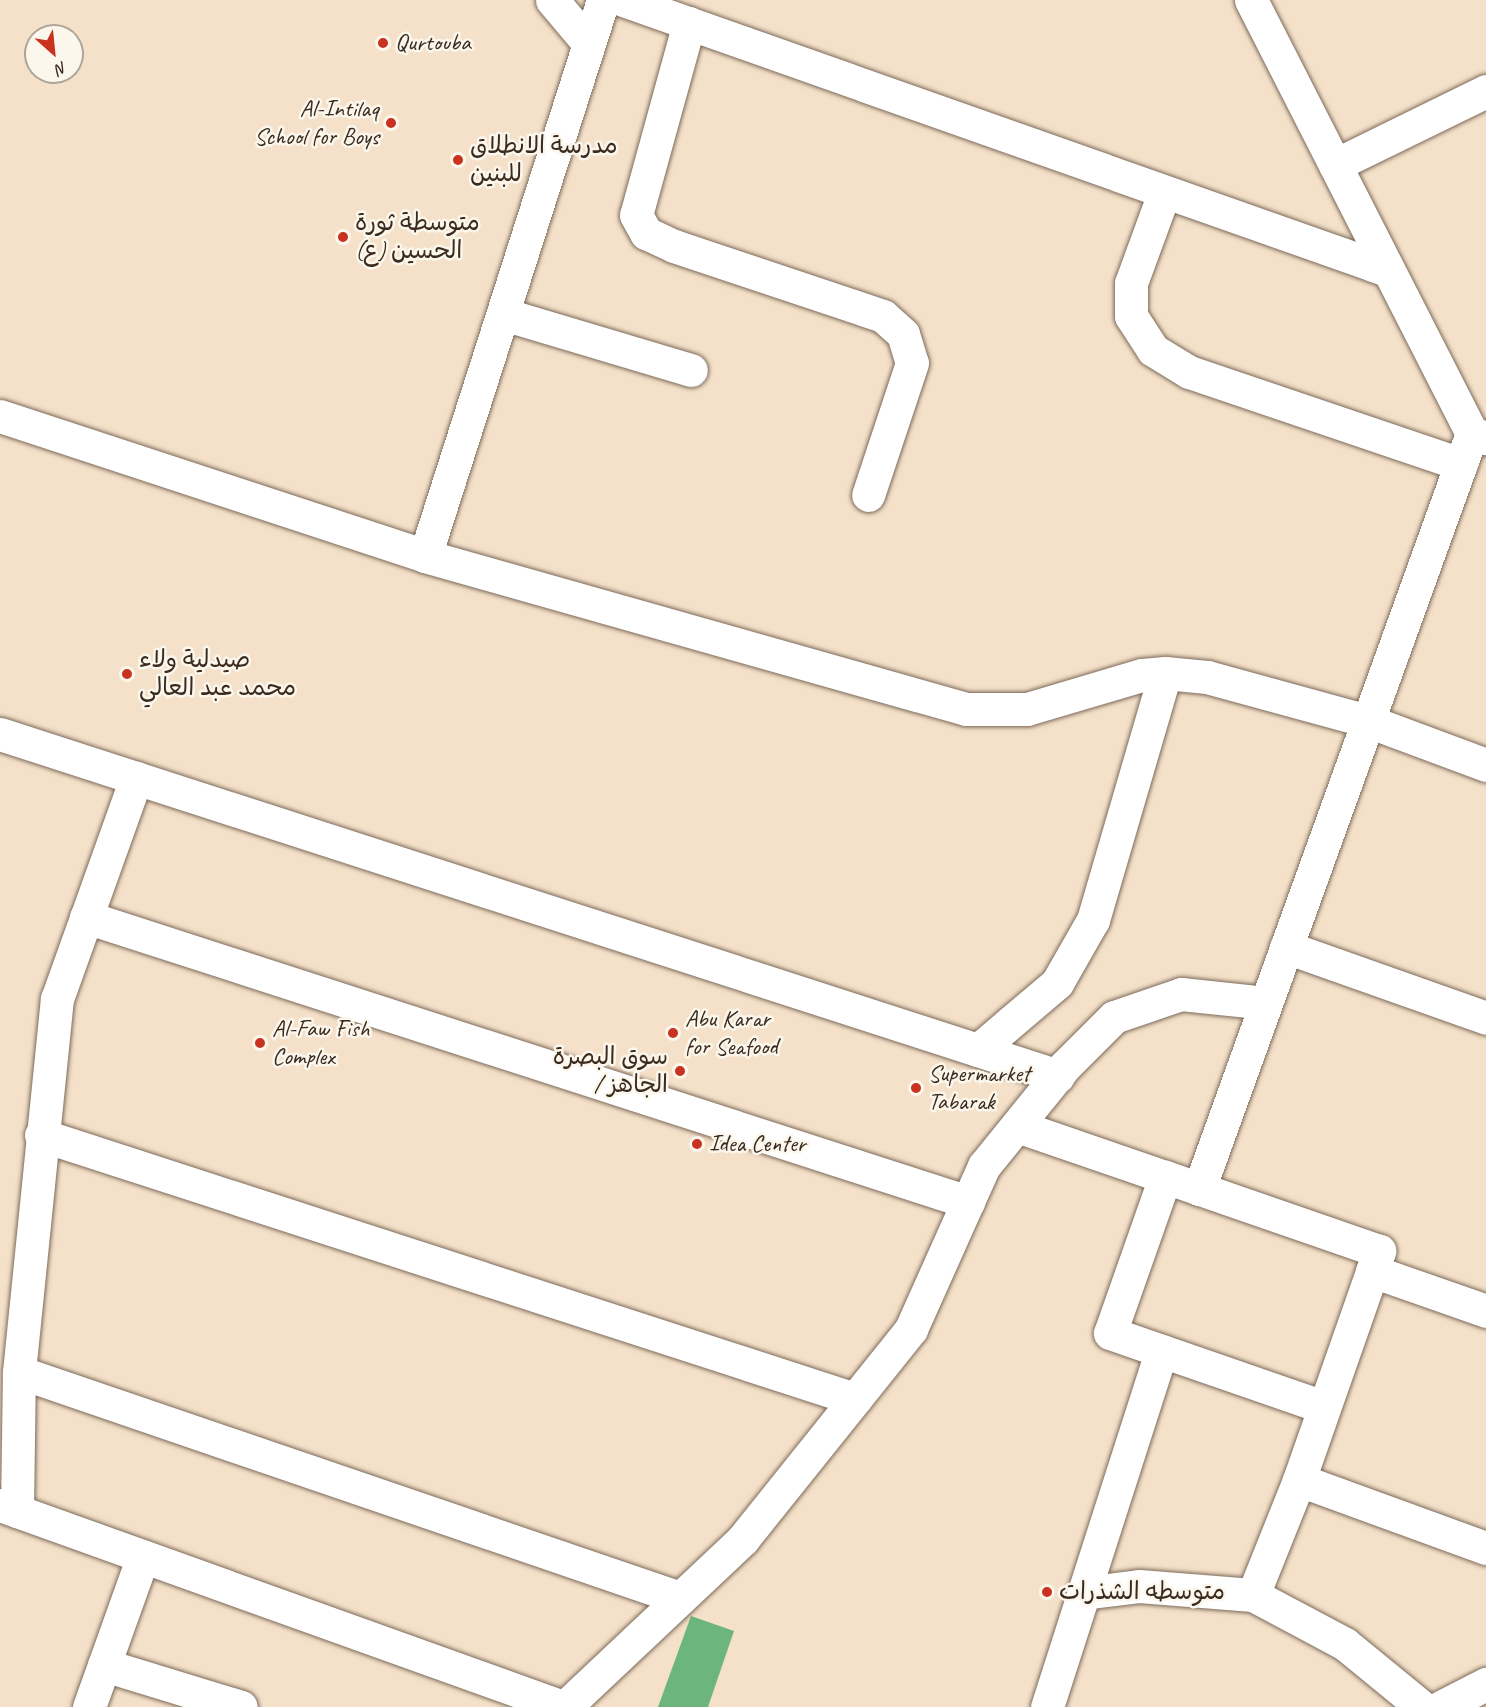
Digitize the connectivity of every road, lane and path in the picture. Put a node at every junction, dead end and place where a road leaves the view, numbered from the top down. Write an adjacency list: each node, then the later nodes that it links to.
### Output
1 (552, 0): 6 (street)
2 (603, 0): 6 (street)
3 (623, 0): 5 (street)
4 (1251, 0): 8 (street)
5 (689, 23): 9 (street); 16 (street)
6 (589, 45): 11 (street)
7 (1486, 91): 8 (street)
8 (1335, 165): 10 (street)
9 (1164, 193): 10 (street); 15 (street)
10 (1387, 270): 14 (street)
11 (502, 314): 12 (street); 17 (street)
12 (691, 370)
13 (0, 416): 17 (street)
14 (1479, 436): 15 (street)
15 (1461, 464): 19 (street)
16 (868, 495)
17 (424, 556): 18 (street)
18 (1166, 673): 19 (street); 27 (street)
19 (1368, 721): 21 (street); 24 (street)
20 (0, 734): 22 (street)
21 (1486, 765)
22 (136, 778): 23 (street); 27 (street)
23 (86, 917): 30 (street); 33 (street)
24 (1286, 947): 25 (street); 26 (street)
25 (1266, 1003): 28 (street); 32 (street)
26 (1486, 1018)
27 (978, 1050): 28 (street)
28 (1058, 1076): 29 (street)
29 (1017, 1126): 31 (street); 33 (street)
30 (41, 1134): 37 (street); 38 (street)
31 (1165, 1177): 32 (street); 36 (street)
32 (1199, 1189): 34 (street)
33 (968, 1202): 38 (street)
34 (1372, 1271): 35 (street); 39 (street)
35 (1486, 1311)
36 (1161, 1351): 39 (street); 44 (street)
37 (19, 1372): 41 (street); 46 (street)
38 (855, 1399): 46 (street)
39 (1324, 1407): 40 (street)
40 (1299, 1480): 42 (street); 45 (street)
41 (8, 1508): 43 (street)
42 (1486, 1548)
43 (143, 1556): 47 (street); 51 (street)
44 (1083, 1593): 45 (street); 52 (street)
45 (1253, 1595): 53 (street)
46 (680, 1598): 51 (street)
47 (104, 1665): 49 (street); 50 (street)
48 (1486, 1684): 54 (street)
49 (89, 1707)
50 (241, 1707)
51 (564, 1707)
52 (1047, 1707)
53 (1422, 1707)
54 (1440, 1707)

